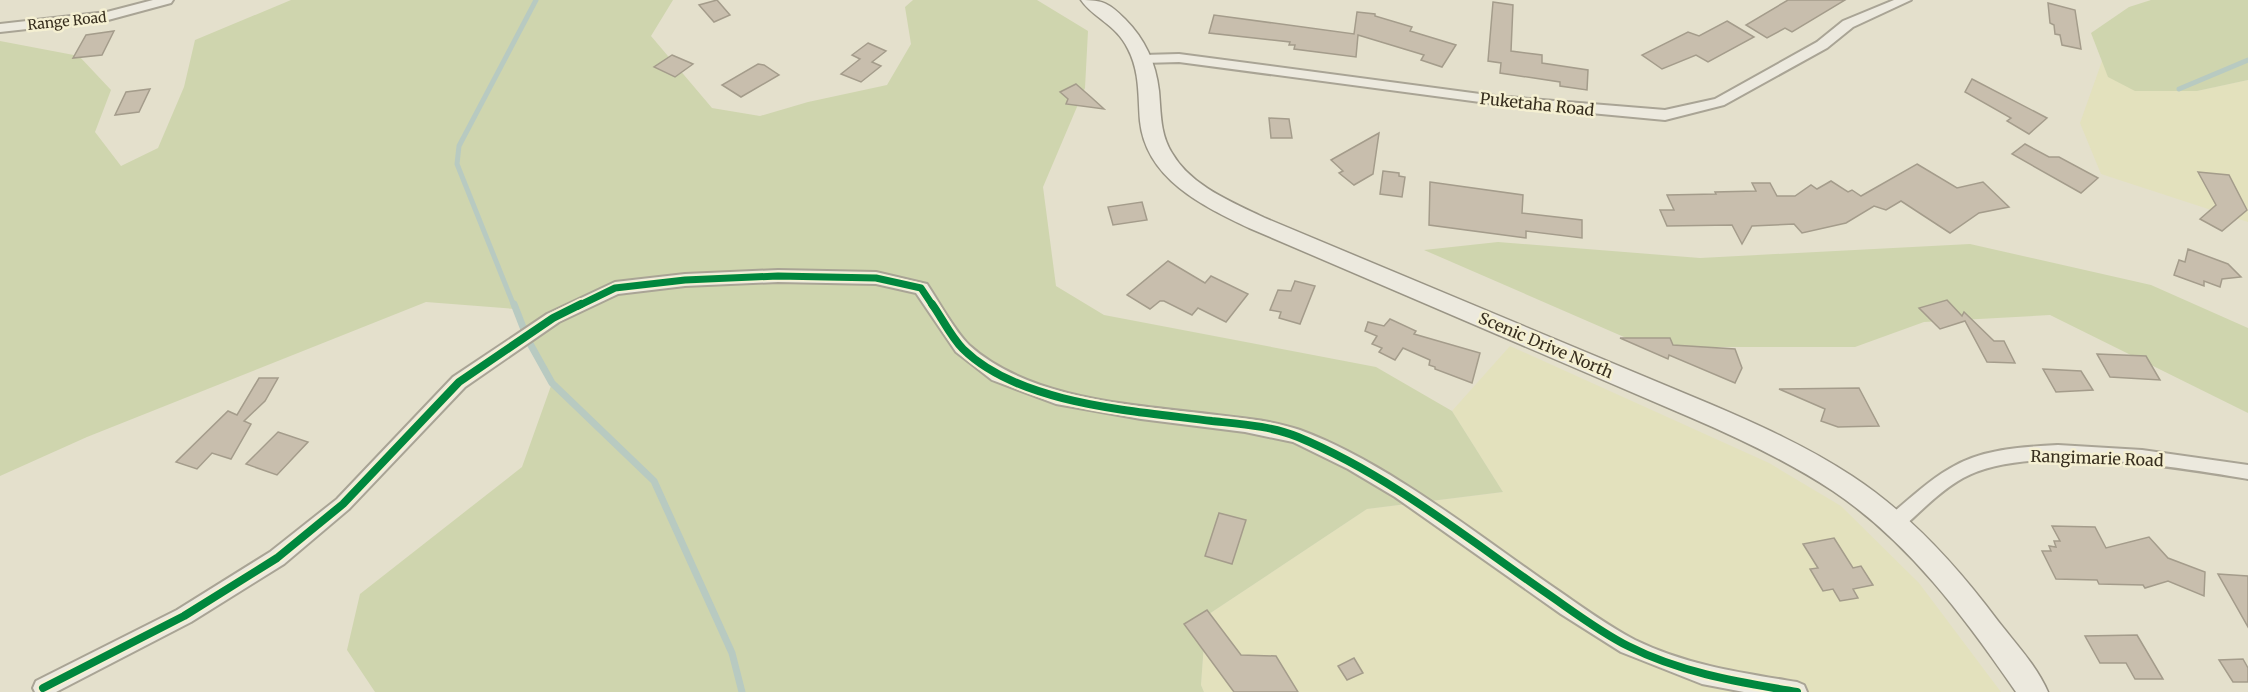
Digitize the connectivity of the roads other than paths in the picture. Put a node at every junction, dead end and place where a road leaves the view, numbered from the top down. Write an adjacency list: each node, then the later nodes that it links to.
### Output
1 (167, 0): 4 (street, Range Road)
2 (1090, 0): 5 (main road, Scenic Drive North)
3 (1905, 0): 5 (street, Puketaha Road)
4 (0, 28)
5 (1143, 59): 7 (main road, Scenic Drive North)
6 (2248, 472): 7 (street, Rangimarie Road)
7 (1893, 524): 10 (main road, Scenic Drive North)
8 (43, 688): 9 (street)
9 (1797, 692)
10 (2032, 692)

